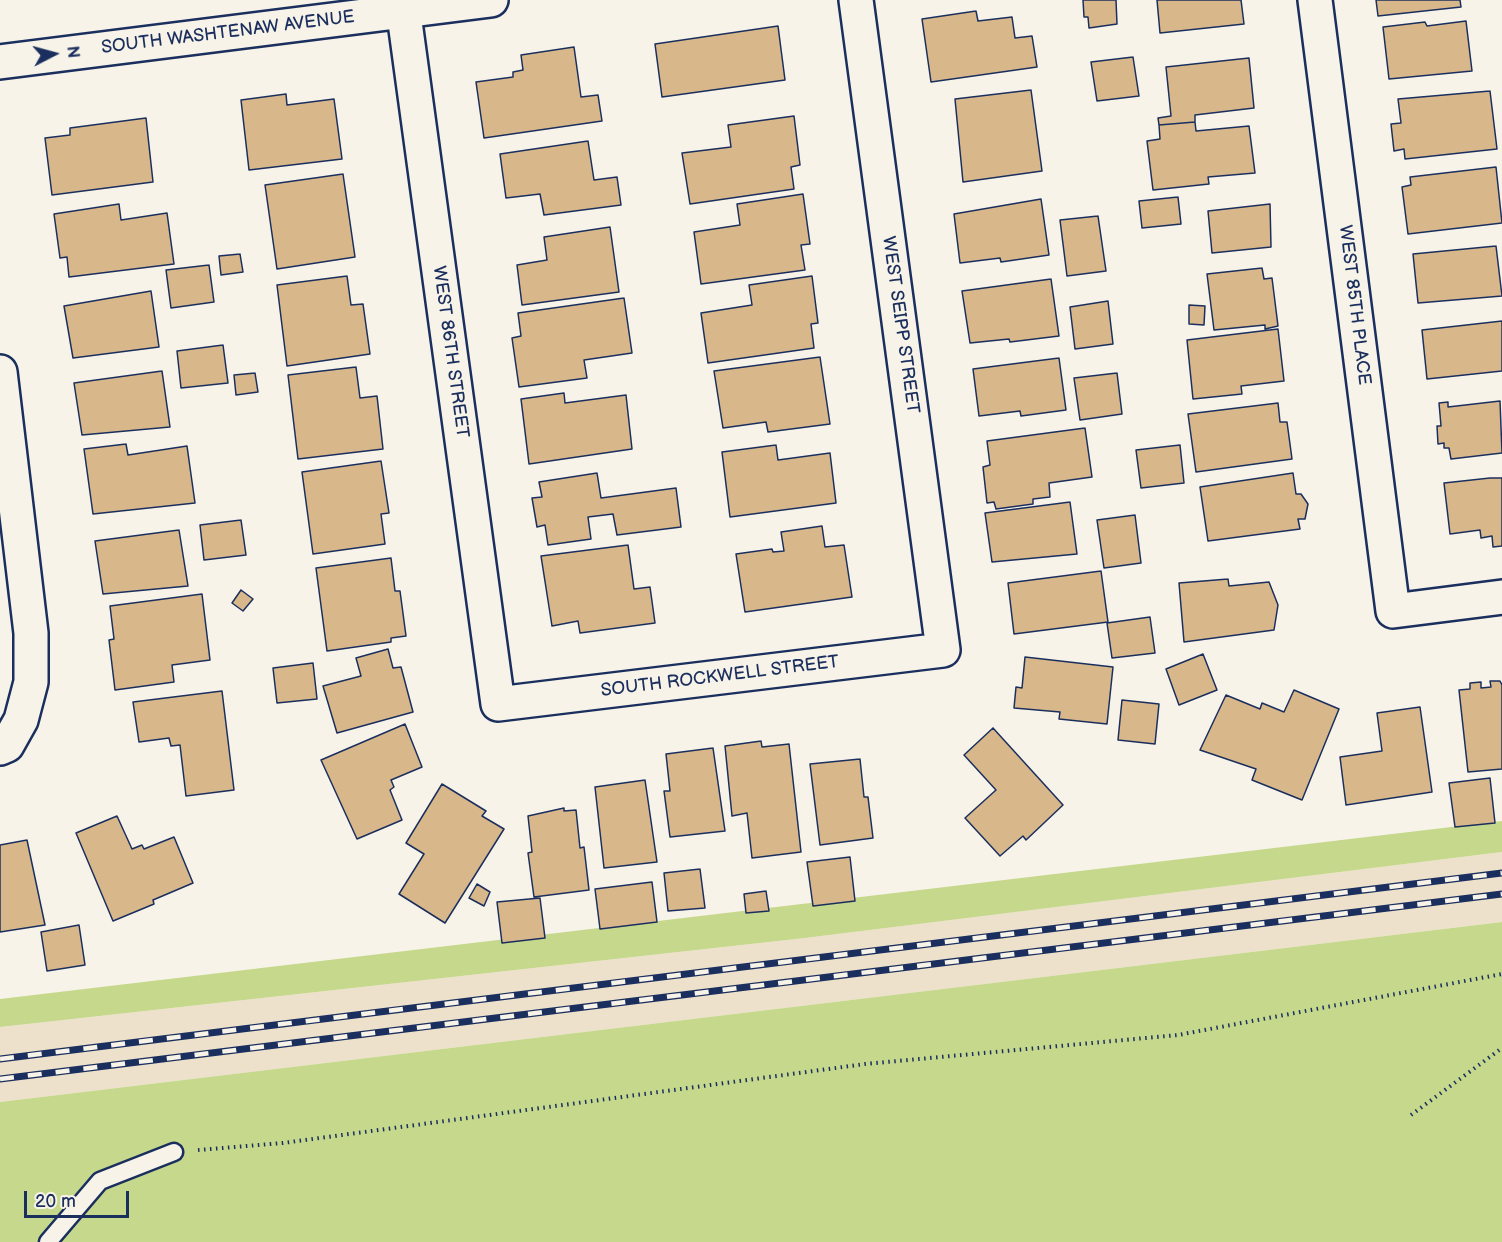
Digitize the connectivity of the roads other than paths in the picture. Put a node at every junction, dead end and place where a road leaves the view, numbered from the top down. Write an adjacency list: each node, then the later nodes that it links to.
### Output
1 (491, 0): 4 (street, SOUTH WASHTENAW AVENUE)
2 (856, 0): 8 (street, WEST SEIPP STREET)
3 (1315, 0): 7 (street, WEST 85TH PLACE)
4 (402, 6): 5 (street, SOUTH WASHTENAW AVENUE); 9 (street, WEST 86TH STREET)
5 (0, 62)
6 (0, 372): 10 (street)
7 (1502, 597)
8 (943, 650): 9 (street, SOUTH ROCKWELL STREET)
9 (498, 704)
10 (4, 746)
11 (174, 1152): 12 (lane)
12 (48, 1242)

